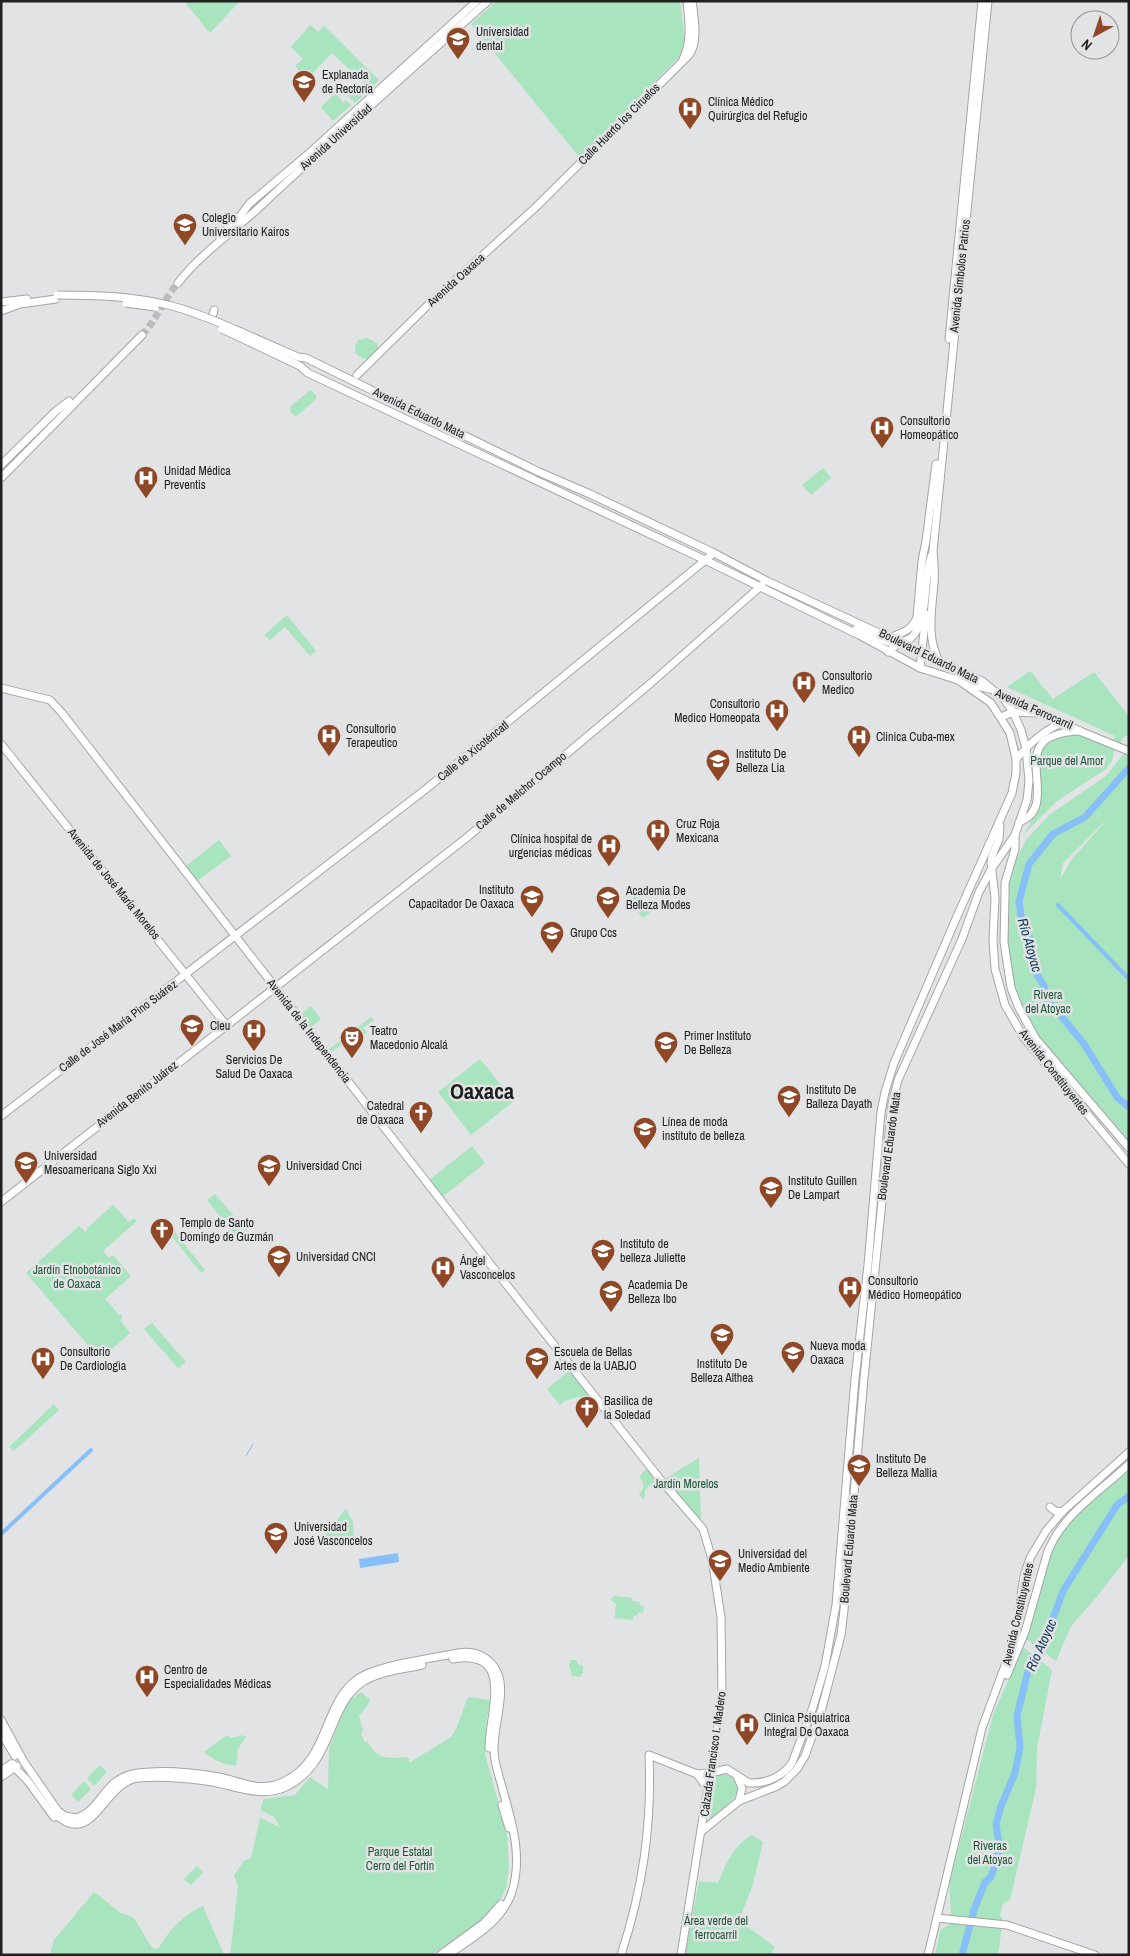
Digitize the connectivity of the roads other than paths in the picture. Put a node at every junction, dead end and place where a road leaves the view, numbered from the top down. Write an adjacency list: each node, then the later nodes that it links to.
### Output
1 (477, 1): 2 (main road, Avenida Universidad)
2 (488, 1)
3 (687, 1): 7 (main road)
4 (692, 1): 7 (main road)
5 (982, 1): 21 (main road, Avenida Símbolos Patrios)
6 (988, 1): 22 (main road, Avenida Símbolos Patrios)
7 (687, 54): 8 (main road, Calle Huerto los Ciruelos)
8 (556, 187): 14 (main road, Avenida Oaxaca)
9 (57, 297): 10 (main road); 11 (main road); 13 (main road, Avenida Eduardo Mata, bridge)
10 (1, 302)
11 (3, 310)
12 (140, 334): 15 (main road)
13 (240, 334): 16 (main road, Avenida Eduardo Mata); 17 (main road, Avenida Eduardo Mata)
14 (357, 375)
15 (59, 413): 18 (main road); 19 (main road)
16 (429, 429): 17 (main road); 24 (main road, Avenida Eduardo Mata)
17 (458, 431): 23 (main road, Avenida Eduardo Mata)
18 (1, 464)
19 (1, 478)
20 (938, 535): 22 (main road)
21 (926, 541): 25 (main road); 29 (main road)
22 (933, 551): 25 (main road); 33 (main road)
23 (714, 553): 24 (main road, Calle de Xicoténcatl); 26 (main road, Avenida Eduardo Mata)
24 (705, 560): 27 (main road, Avenida Eduardo Mata); 62 (main road, Calle de Xicoténcatl)
25 (929, 560): 30 (main road); 32 (main road)
26 (767, 581): 27 (main road, Calle de Melchor Ocampo); 29 (main road, Boulevard Eduardo Mata)
27 (761, 587): 28 (main road, Boulevard Eduardo Mata); 64 (main road, Calle de Melchor Ocampo)
28 (827, 619): 30 (main road); 31 (main road, Boulevard Eduardo Mata)
29 (891, 638): 30 (main road, Boulevard Eduardo Mata)
30 (901, 642): 31 (main road); 32 (main road, Boulevard Eduardo Mata)
31 (888, 652): 34 (main road, Boulevard Eduardo Mata)
32 (922, 652): 33 (main road, Boulevard Eduardo Mata); 34 (main road)
33 (940, 661): 36 (main road, Boulevard Eduardo Mata)
34 (920, 668): 35 (main road, Boulevard Eduardo Mata)
35 (958, 680): 38 (main road, Avenida Ferrocarril); 42 (main road, Boulevard Eduardo Mata)
36 (982, 681): 38 (main road, Boulevard Eduardo Mata); 44 (main road, Avenida Ferrocarril)
37 (1, 688): 62 (main road, Avenida de la Independencia)
38 (993, 690): 39 (main road, Boulevard Eduardo Mata); 41 (main road, Avenida Ferrocarril)
39 (1004, 699): 40 (main road, Boulevard Eduardo Mata); 42 (main road)
40 (1013, 712): 41 (main road); 42 (main road); 48 (main road, Boulevard Eduardo Mata)
41 (1046, 714): 43 (main road, Avenida Ferrocarril)
42 (1001, 717): 51 (main road, Boulevard Eduardo Mata)
43 (1064, 722): 44 (main road); 45 (main road, Avenida Ferrocarril); 48 (main road)
44 (1072, 722): 46 (main road, Avenida Ferrocarril)
45 (1082, 732): 46 (main road, Avenida Ferrocarril); 52 (main road)
46 (1109, 740): 49 (main road, Avenida Ferrocarril)
47 (1, 744): 63 (main road, Avenida de José María Morelos)
48 (1026, 748): 50 (main road, Boulevard Eduardo Mata); 51 (main road)
49 (1129, 749)
50 (1027, 759): 51 (main road); 52 (main road, Boulevard Eduardo Mata)
51 (1016, 762): 53 (main road, Boulevard Eduardo Mata)
52 (1019, 822): 54 (main road, Boulevard Eduardo Mata)
53 (1000, 823): 55 (main road, Avenida Constituyentes); 58 (main road, Boulevard Eduardo Mata)
54 (1015, 835): 55 (main road, Boulevard Eduardo Mata); 56 (main road, Avenida Constituyentes)
55 (992, 868): 57 (main road, Avenida Constituyentes); 59 (main road, Boulevard Eduardo Mata)
56 (1005, 883): 57 (main road); 60 (main road, Avenida Constituyentes)
57 (995, 888): 59 (main road); 61 (main road, Avenida Constituyentes)
58 (969, 890): 59 (main road); 89 (main road, Boulevard Eduardo Mata)
59 (979, 892): 92 (main road, Boulevard Eduardo Mata)
60 (1005, 896): 61 (main road); 66 (main road, Avenida Constituyentes)
61 (995, 898): 68 (main road, Avenida Constituyentes)
62 (236, 937): 63 (main road, Calle de José María Pino Suárez); 64 (main road, Avenida de la Independencia)
63 (187, 974): 65 (main road, Avenida de José María Morelos); 67 (main road, Calle de José María Pino Suárez)
64 (275, 988): 65 (main road, Avenida Benito Juárez); 76 (main road, Avenida de la Independencia)
65 (226, 1025): 71 (main road, Avenida Benito Juárez)
66 (1100, 1115): 68 (main road); 69 (main road, Avenida Constituyentes)
67 (1, 1116)
68 (1093, 1121): 70 (main road, Avenida Constituyentes)
69 (1129, 1148)
70 (1129, 1164)
71 (1, 1202)
72 (1129, 1452): 74 (main road, Avenida Constituyentes)
73 (1129, 1464): 75 (main road, Avenida Constituyentes)
74 (1114, 1466): 75 (main road); 78 (main road, Avenida Constituyentes)
75 (1122, 1471): 79 (main road, Avenida Constituyentes)
76 (660, 1479): 85 (main road, Calzada Francisco I. Madero)
77 (1050, 1507): 78 (main road)
78 (1062, 1512): 79 (main road, Avenida Constituyentes)
79 (996, 1692): 97 (main road)
80 (1, 1720): 82 (main road)
81 (1, 1733): 82 (main road)
82 (18, 1763): 83 (main road); 88 (main road); 94 (main road); 95 (main road)
83 (1, 1770)
84 (304, 1771): 90 (main road); 98 (main road); 99 (main road)
85 (710, 1773): 86 (main road); 87 (main road, Calzada Francisco I. Madero); 91 (main road, Calzada Francisco I. Madero)
86 (696, 1774): 91 (main road); 100 (main road)
87 (737, 1776): 89 (main road); 93 (main road)
88 (1, 1777)
89 (764, 1782): 92 (main road)
90 (251, 1788): 94 (main road); 95 (main road)
91 (708, 1789): 96 (main road, Calzada Francisco I. Madero)
92 (766, 1790): 93 (main road, Boulevard Eduardo Mata)
93 (740, 1801): 96 (main road, Boulevard Eduardo Mata)
94 (82, 1817): 95 (main road)
95 (77, 1824)
96 (702, 1831): 101 (main road, Calzada Francisco I. Madero)
97 (937, 1918): 102 (main road); 103 (main road)
98 (440, 1955)
99 (448, 1955)
100 (621, 1955)
101 (681, 1955)
102 (928, 1955)
103 (1096, 1955)

